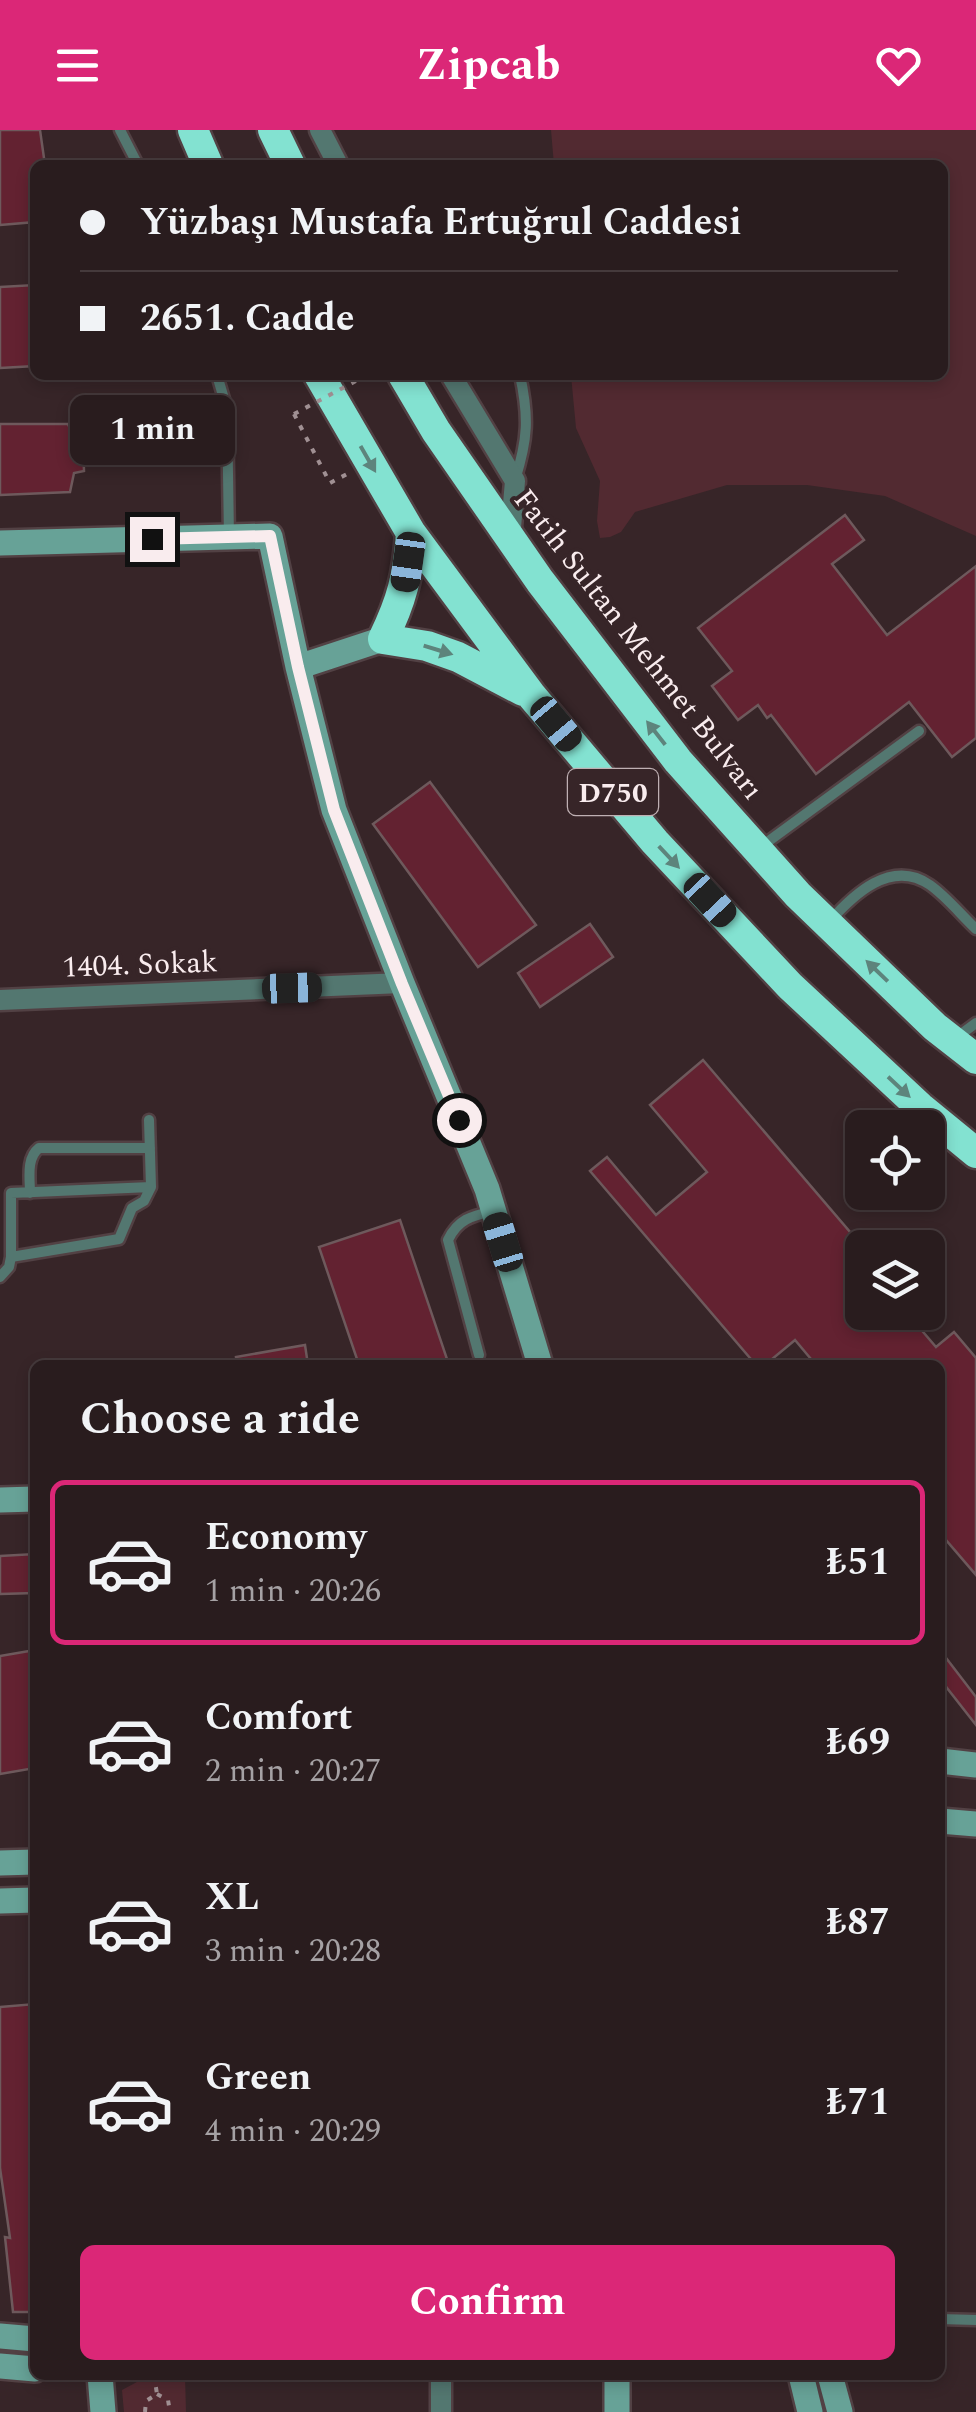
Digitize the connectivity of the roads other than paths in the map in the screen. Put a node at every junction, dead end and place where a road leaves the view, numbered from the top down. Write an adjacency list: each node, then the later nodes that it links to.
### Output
1 (120, 130): 5 (lane)
2 (194, 130): 6 (highway)
3 (272, 130): 7 (highway)
4 (320, 130): 8 (street)
5 (135, 160)
6 (206, 160)
7 (287, 160)
8 (335, 160)
9 (219, 380): 16 (lane)
10 (322, 380): 15 (highway, D750, one-way to 15)
11 (407, 380): 17 (highway, Fatih Sultan Mehmet Bulvarı / D750)
12 (454, 380): 14 (street)
13 (521, 380): 14 (lane)
14 (515, 481): 17 (street)
15 (411, 532): 19 (highway); 21 (highway, D750)
16 (229, 537): 18 (street); 20 (street)
17 (510, 538): 23 (highway, Fatih Sultan Mehmet Bulvarı / D750, one-way to 17)
18 (0, 543)
19 (383, 639): 20 (street); 21 (highway, one-way to 21)
20 (298, 667): 26 (street)
21 (531, 695): 31 (highway, D750, one-way to 31)
22 (920, 731): 23 (lane)
23 (758, 850): 24 (highway, Fatih Sultan Mehmet Bulvarı / D750)
24 (828, 924): 25 (lane); 28 (highway, Fatih Sultan Mehmet Bulvarı / D750, one-way to 24)
25 (976, 930)
26 (402, 984): 27 (street, 1404. Sokak); 34 (street)
27 (0, 1000)
28 (968, 1041)
29 (149, 1120): 30 (lane)
30 (150, 1148): 32 (lane); 33 (lane)
31 (976, 1153)
32 (152, 1187): 33 (lane); 35 (lane)
33 (30, 1193): 35 (lane)
34 (494, 1210): 37 (lane); 38 (street)
35 (11, 1257): 36 (lane)
36 (0, 1277)
37 (479, 1355)
38 (539, 1360)
39 (30, 1499): 40 (street)
40 (0, 1500)
41 (945, 1762): 42 (street)
42 (976, 1765)
43 (945, 1821): 44 (street)
44 (976, 1824)
45 (30, 1862): 46 (street)
46 (0, 1863)
47 (30, 1900): 48 (street)
48 (0, 1902)
49 (945, 2319): 50 (lane)
50 (976, 2320)
51 (0, 2336): 52 (street)
52 (30, 2339)
53 (0, 2366): 54 (street)
54 (30, 2368)
55 (101, 2380): 60 (street)
56 (441, 2380): 61 (street)
57 (617, 2380): 62 (street)
58 (802, 2380): 63 (street)
59 (831, 2380): 64 (street)
60 (104, 2412)
61 (441, 2412)
62 (617, 2412)
63 (810, 2412)
64 (840, 2412)

